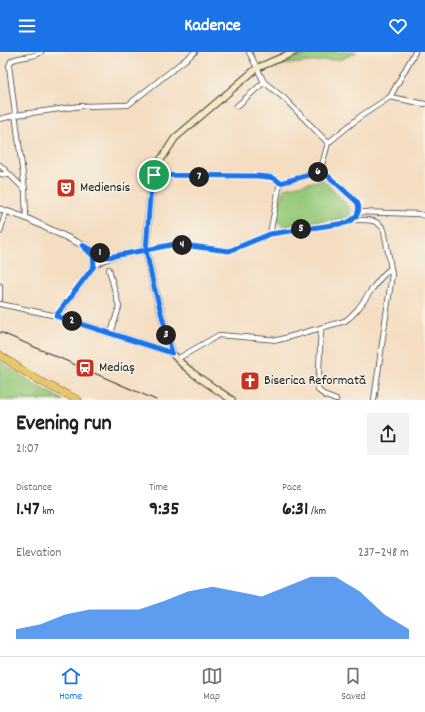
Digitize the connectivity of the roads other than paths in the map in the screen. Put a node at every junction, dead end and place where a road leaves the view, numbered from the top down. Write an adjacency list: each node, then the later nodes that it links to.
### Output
1 (40, 52): 11 (street)
2 (195, 52): 11 (street)
3 (249, 52): 6 (street)
4 (294, 52): 6 (main road)
5 (415, 52): 8 (street)
6 (257, 68): 7 (street); 18 (main road)
7 (264, 82): 10 (street); 13 (street)
8 (390, 97): 9 (street); 13 (street)
9 (425, 104)
10 (237, 106)
11 (16, 115): 12 (street); 20 (street)
12 (0, 119)
13 (328, 143): 15 (street)
14 (0, 165): 17 (street)
15 (320, 172): 19 (street); 23 (street)
16 (0, 174): 17 (street)
17 (9, 175): 20 (street)
18 (154, 175): 19 (street); 30 (main road)
19 (280, 183): 28 (street)
20 (24, 190): 25 (street)
21 (0, 209): 22 (street)
22 (6, 211): 25 (street); 27 (street)
23 (358, 212): 24 (street); 26 (street)
24 (425, 216)
25 (26, 218): 29 (street)
26 (354, 220): 28 (street); 33 (street)
27 (0, 232)
28 (270, 234): 30 (street)
29 (82, 245): 31 (street); 32 (street)
30 (146, 250): 31 (street); 41 (main road)
31 (108, 257): 32 (street)
32 (94, 266): 38 (street)
33 (391, 268): 39 (street); 47 (street)
34 (110, 269): 40 (street)
35 (0, 286): 36 (street)
36 (0, 298)
37 (0, 304): 38 (street)
38 (56, 316): 40 (street)
39 (321, 328): 43 (street); 46 (street)
40 (110, 334): 41 (street)
41 (172, 353): 43 (main road)
42 (0, 356): 44 (main road)
43 (177, 359): 45 (main road)
44 (78, 400)
45 (232, 400)
46 (336, 400)
47 (374, 400)

